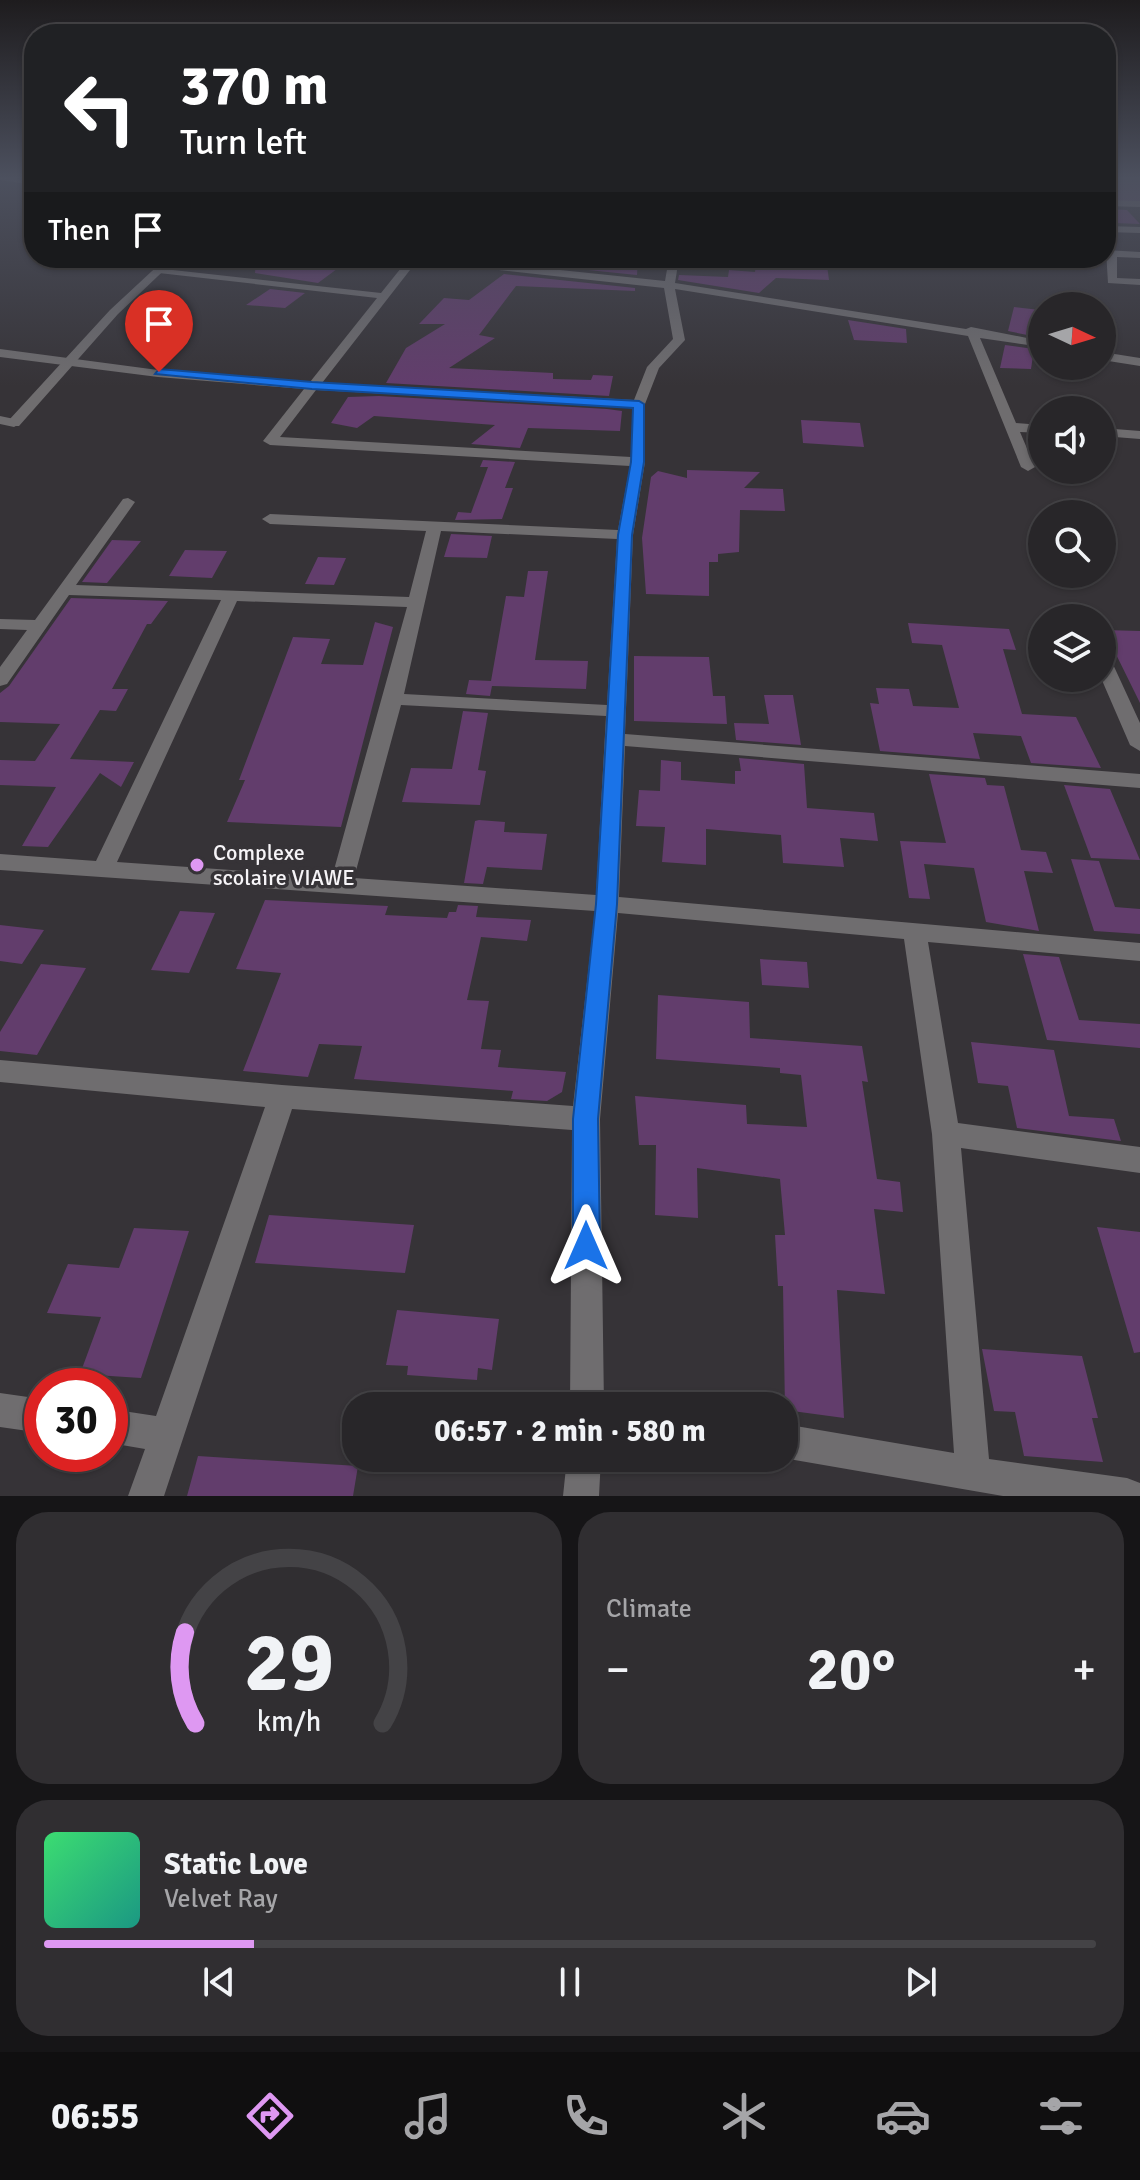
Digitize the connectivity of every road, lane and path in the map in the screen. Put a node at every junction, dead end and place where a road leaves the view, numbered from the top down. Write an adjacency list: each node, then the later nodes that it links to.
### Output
1 (1116, 254): 2 (street)
2 (1140, 255)
3 (408, 268): 10 (street)
4 (510, 268): 9 (street)
5 (672, 268): 9 (street)
6 (1111, 268): 8 (street)
7 (159, 270): 10 (street); 16 (street)
8 (1140, 282)
9 (669, 285): 11 (street); 18 (street)
10 (384, 296): 17 (street)
11 (971, 330): 12 (street); 20 (street)
12 (1028, 341)
13 (0, 353): 16 (street)
14 (1116, 358): 15 (street)
15 (1140, 362)
16 (67, 364): 17 (street); 19 (street)
17 (312, 386): 18 (street); 24 (street)
18 (639, 404): 24 (street)
19 (7, 422)
20 (1012, 427): 21 (street); 25 (street)
21 (1028, 428)
22 (1116, 433): 23 (street)
23 (1140, 435)
24 (638, 462): 29 (street)
25 (1028, 467)
26 (128, 502): 30 (street)
27 (270, 519): 28 (street)
28 (435, 524): 29 (street); 32 (street)
29 (625, 535): 38 (street)
30 (64, 590): 31 (street); 34 (street)
31 (231, 596): 32 (street); 43 (street)
32 (416, 602): 37 (street)
33 (0, 624): 34 (street)
34 (40, 625): 35 (street)
35 (0, 680)
36 (1116, 691): 40 (street)
37 (393, 699): 38 (street); 44 (street)
38 (616, 711): 39 (street)
39 (615, 739): 41 (street); 45 (street)
40 (1140, 745)
41 (1140, 781)
42 (0, 862): 43 (street)
43 (103, 869): 44 (street)
44 (341, 885): 45 (street)
45 (607, 904): 46 (street); 50 (street)
46 (915, 934): 47 (street); 51 (street)
47 (1140, 952)
48 (0, 1071): 49 (street)
49 (282, 1097): 50 (street); 57 (street)
50 (586, 1119): 53 (street)
51 (946, 1134): 52 (street); 60 (street)
52 (1140, 1160)
53 (587, 1392)
54 (0, 1410): 55 (street)
55 (24, 1413)
56 (128, 1429): 57 (street)
57 (167, 1435): 61 (street)
58 (798, 1443): 60 (street)
59 (583, 1472): 62 (street)
60 (973, 1474): 63 (street)
61 (146, 1496)
62 (581, 1496)
63 (1127, 1496)

